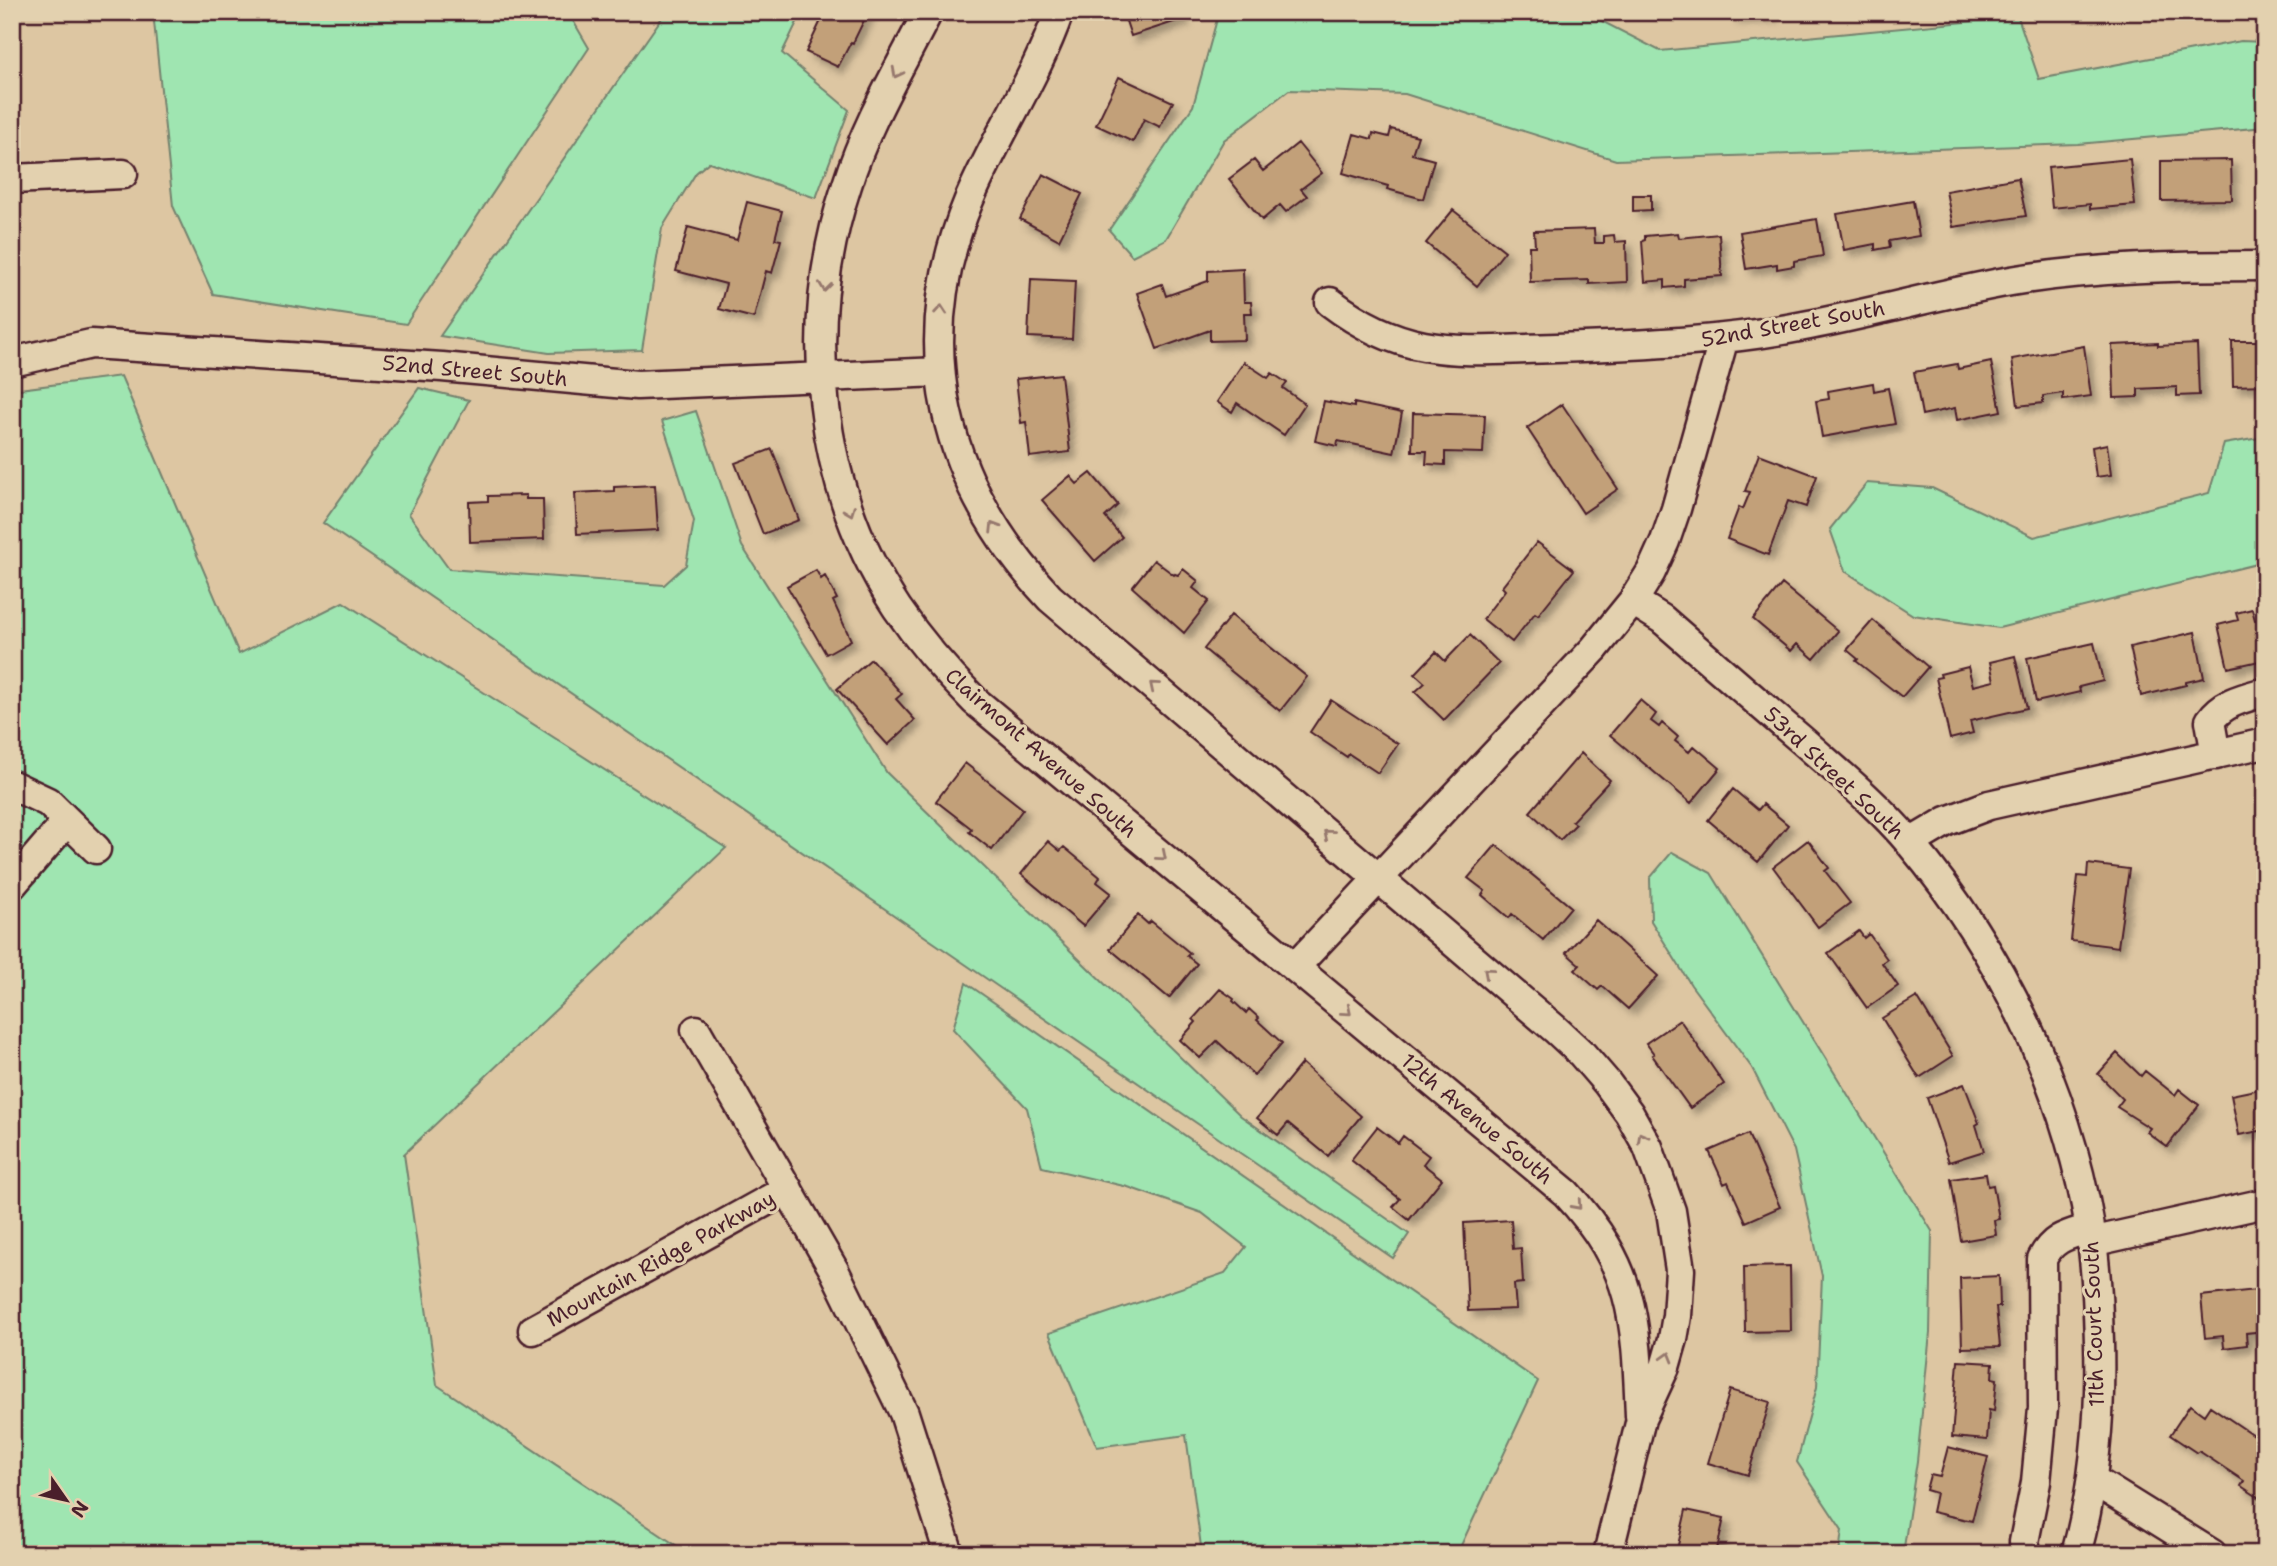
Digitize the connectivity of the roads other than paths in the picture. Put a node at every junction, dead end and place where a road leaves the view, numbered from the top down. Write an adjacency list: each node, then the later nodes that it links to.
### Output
1 (928, 12): 10 (street, Clairmont Avenue South, one-way to 10)
2 (1059, 12): 9 (street, one-way to 2)
3 (123, 174): 4 (street)
4 (12, 179)
5 (2265, 266): 7 (street, 52nd Street South)
6 (1330, 302): 7 (street, 52nd Street South)
7 (1724, 338): 11 (street)
8 (12, 362): 10 (street, 52nd Street South)
9 (940, 372): 10 (street, 52nd Street South); 19 (street, one-way to 9)
10 (822, 377): 21 (street, Clairmont Avenue South, one-way to 21)
11 (1633, 601): 17 (street, 53rd Street South); 19 (street)
12 (2265, 692): 14 (street)
13 (2265, 743): 14 (street, 53rd Street South)
14 (2216, 755): 17 (street, 53rd Street South)
15 (12, 785): 16 (street)
16 (67, 821): 18 (street); 20 (street)
17 (1910, 843): 25 (street, 11th Court South)
18 (96, 849)
19 (1380, 878): 21 (street); 27 (street, 12th Avenue South, one-way to 19)
20 (12, 885)
21 (1295, 967): 27 (street, 12th Avenue South, one-way to 27)
22 (696, 1030): 23 (street, Mountain Ridge Parkway)
23 (788, 1189): 26 (street, Mountain Ridge Parkway); 30 (street, Mountain Ridge Parkway)
24 (2265, 1203): 25 (street)
25 (2091, 1235): 28 (street, 11th Court South); 32 (street)
26 (533, 1330)
27 (1640, 1419): 31 (street, 12th Avenue South)
28 (2093, 1480): 29 (street); 33 (street, 11th Court South)
29 (2208, 1553)
30 (949, 1554)
31 (1608, 1554)
32 (2027, 1554)
33 (2076, 1554)

